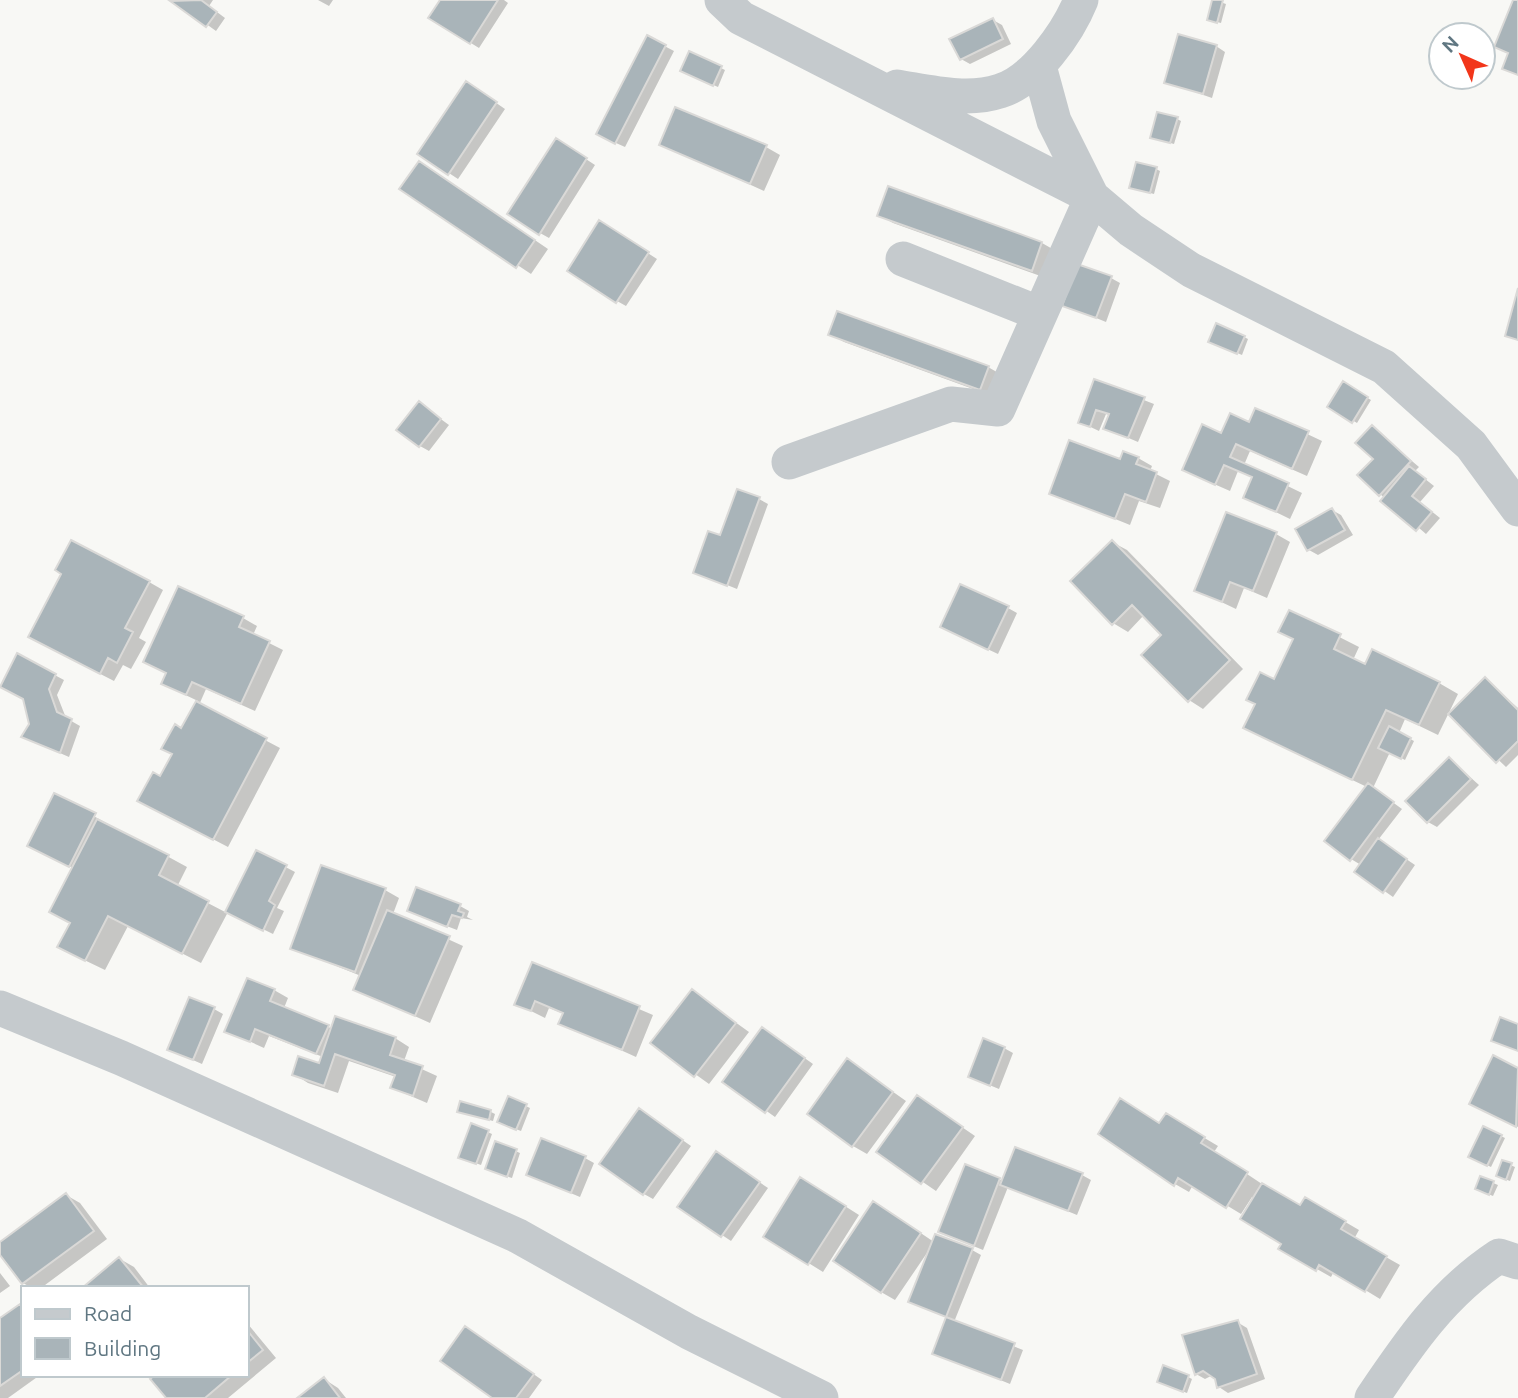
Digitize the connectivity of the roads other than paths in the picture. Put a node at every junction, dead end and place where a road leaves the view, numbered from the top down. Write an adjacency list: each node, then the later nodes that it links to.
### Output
1 (722, 0): 4 (street)
2 (1082, 0): 3 (street)
3 (1039, 66): 4 (street); 5 (street)
4 (862, 81): 5 (street)
5 (1092, 197): 7 (street); 9 (street)
6 (903, 259): 7 (street)
7 (1038, 313): 8 (street)
8 (789, 463)
9 (1518, 509)
10 (0, 1008): 12 (street)
11 (1518, 1262): 13 (street)
12 (821, 1398)
13 (1372, 1398)

